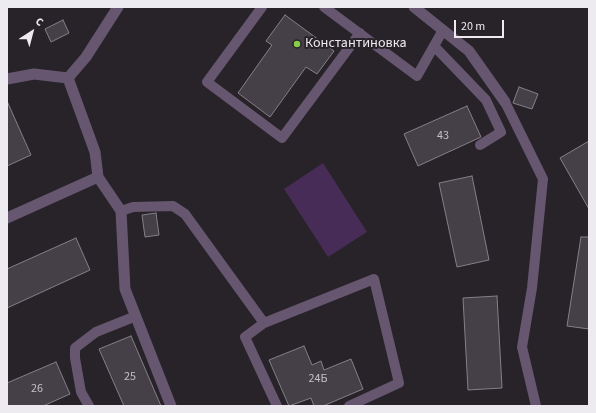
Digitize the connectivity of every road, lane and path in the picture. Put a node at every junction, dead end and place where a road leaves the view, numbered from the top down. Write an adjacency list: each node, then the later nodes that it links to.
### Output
1 (118, 7): 8 (street)
2 (262, 7): 6 (lane)
3 (324, 7): 6 (lane)
4 (414, 7): 5 (street)
5 (443, 30): 7 (lane); 10 (street)
6 (360, 33): 7 (lane)
7 (434, 46): 11 (lane)
8 (68, 78): 9 (street); 12 (street)
9 (7, 79)
10 (505, 102): 21 (lane)
11 (480, 145)
12 (98, 177): 13 (street); 14 (street)
13 (121, 211): 15 (street); 16 (lane)
14 (7, 218)
15 (136, 316): 17 (lane); 18 (street)
16 (264, 324): 19 (lane); 20 (lane)
17 (85, 405)
18 (171, 406)
19 (276, 406)
20 (349, 406)
21 (536, 406)

